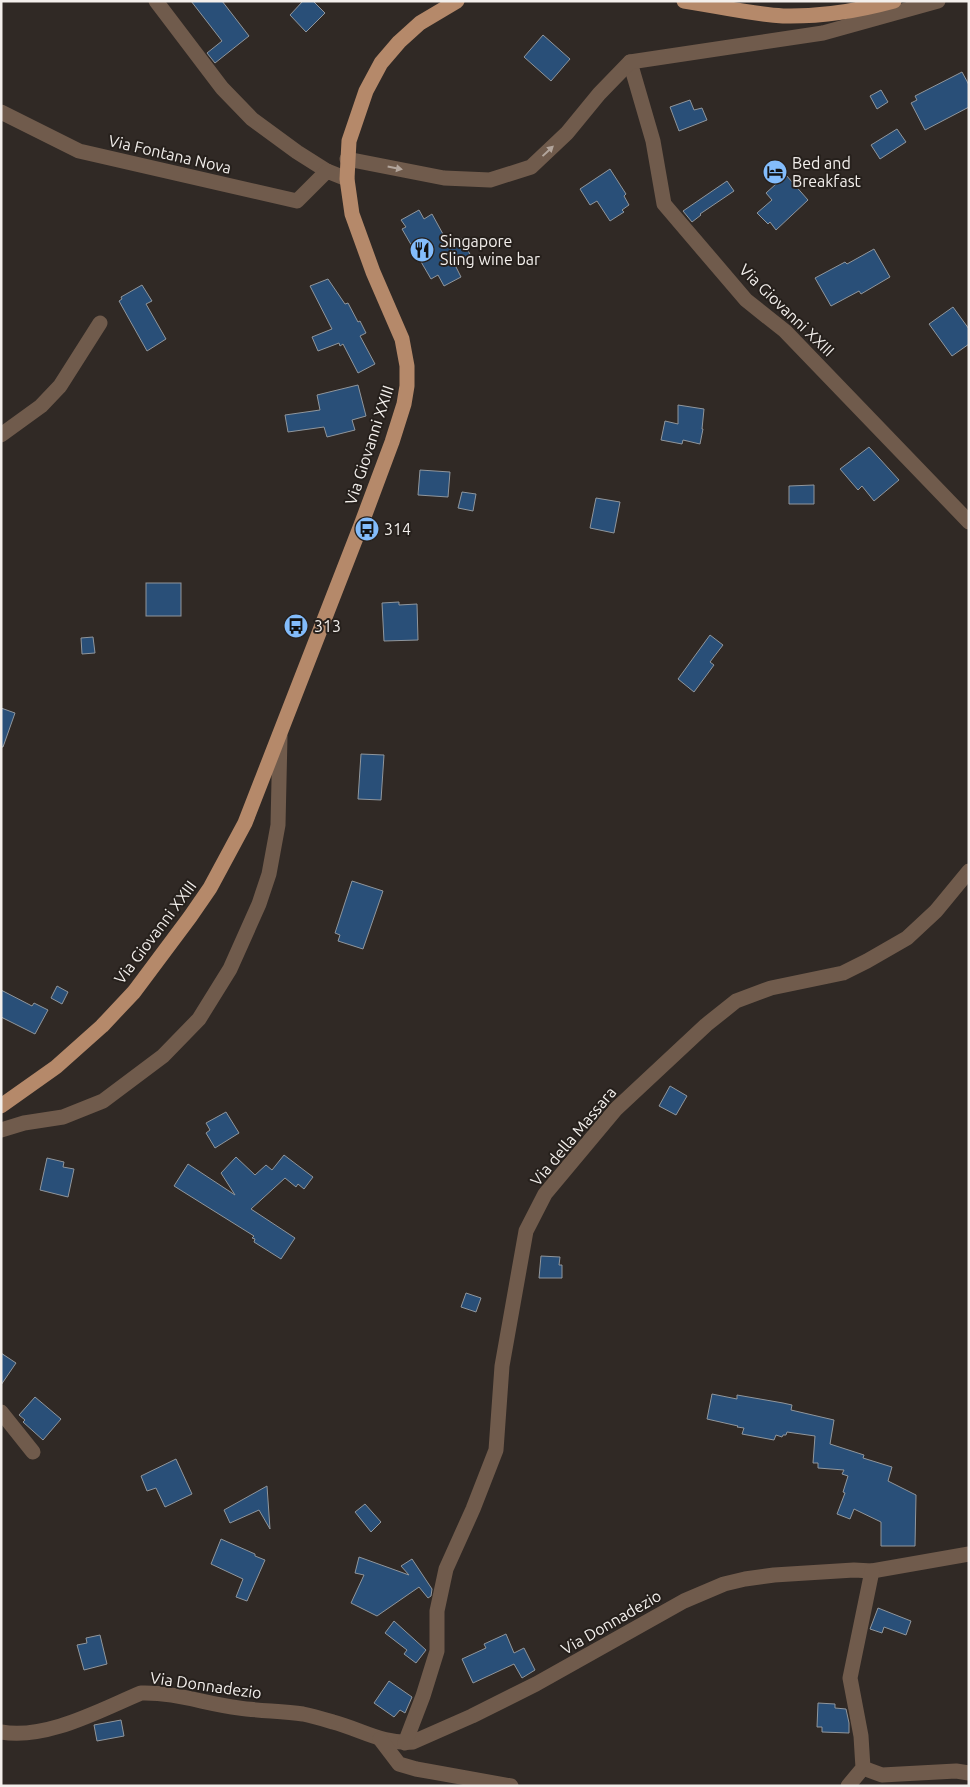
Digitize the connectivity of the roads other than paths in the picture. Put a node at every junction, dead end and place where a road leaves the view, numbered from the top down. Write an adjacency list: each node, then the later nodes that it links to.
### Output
1 (156, 1): 9 (street)
2 (457, 1): 8 (main road, Via Giovanni XXIII)
3 (684, 1): 4 (main road)
4 (894, 1)
5 (938, 1): 6 (street)
6 (630, 62): 8 (street, one-way to 6); 13 (street, Via Giovanni XXIII)
7 (1, 112): 9 (street, Via Fontana Nova)
8 (347, 159): 10 (main road, Via Giovanni XXIII)
9 (327, 171): 10 (street)
10 (347, 179): 14 (main road, Via Giovanni XXIII)
11 (100, 323): 12 (street)
12 (1, 436)
13 (969, 522)
14 (280, 736): 16 (main road, Via Giovanni XXIII); 17 (street, Via Giovanni XXIII)
15 (969, 871): 24 (street, Via della Massara)
16 (1, 1106)
17 (1, 1130)
18 (1, 1412): 19 (street)
19 (33, 1452)
20 (969, 1554): 21 (street, Via Donnadezio)
21 (872, 1571): 24 (street, Via Donnadezio); 25 (street)
22 (1, 1732): 23 (street, Via Donnadezio)
23 (380, 1738): 24 (street, Via Donnadezio); 27 (street)
24 (405, 1743)
25 (863, 1768): 26 (street); 28 (street)
26 (969, 1773)
27 (511, 1786)
28 (848, 1786)

